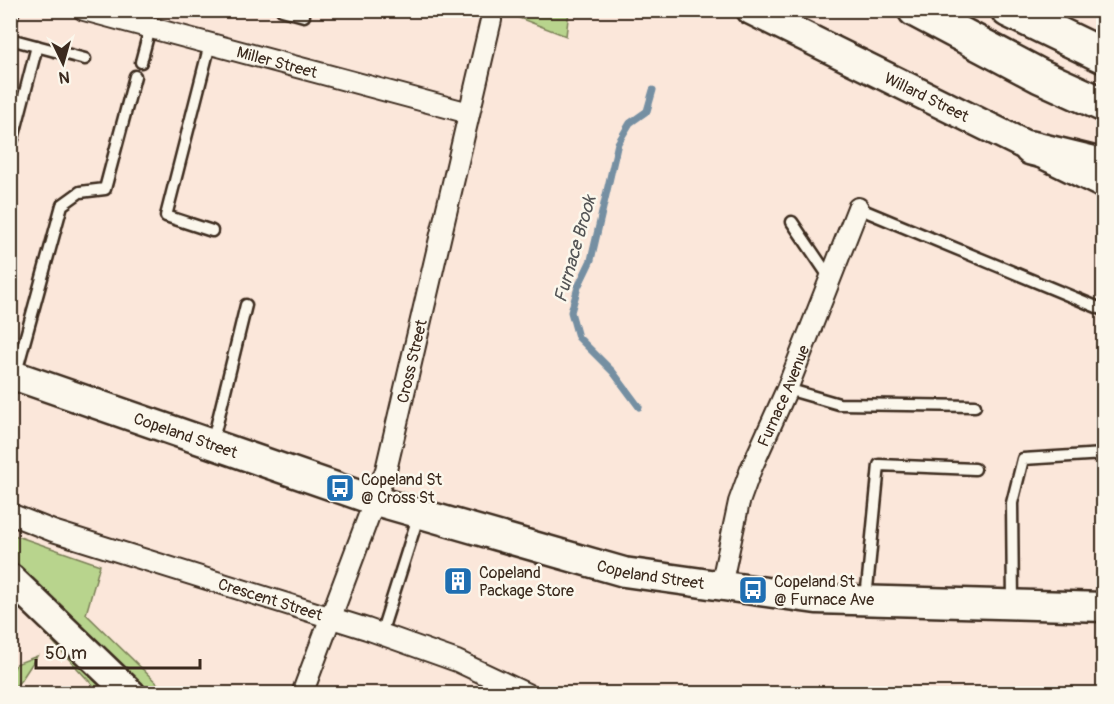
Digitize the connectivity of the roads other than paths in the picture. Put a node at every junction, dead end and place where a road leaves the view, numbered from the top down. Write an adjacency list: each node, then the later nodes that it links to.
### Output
1 (14, 10): 12 (lane)
2 (84, 10): 9 (street, Miller Street)
3 (282, 10): 10 (lane)
4 (751, 10): 26 (main road, Willard Street)
5 (915, 10): 23 (highway)
6 (952, 10): 22 (highway)
7 (1008, 10): 18 (highway)
8 (1048, 10): 14 (highway)
9 (119, 15): 13 (street, Miller Street)
10 (304, 16)
11 (491, 20): 24 (street, Cross Street)
12 (10, 22)
13 (150, 28): 16 (street, Miller Street); 20 (lane)
14 (1104, 36)
15 (10, 39): 17 (lane)
16 (210, 44): 24 (street, Miller Street); 31 (lane)
17 (37, 46): 19 (lane); 25 (lane)
18 (1104, 56)
19 (85, 59)
20 (141, 62)
21 (135, 76): 35 (lane)
22 (1104, 85)
23 (1104, 105)
24 (469, 113): 41 (street, Cross Street)
25 (10, 138)
26 (1031, 148): 27 (highway); 28 (main road, Willard Street)
27 (1104, 166)
28 (1104, 184)
29 (858, 208): 32 (street, Furnace Avenue); 34 (lane)
30 (792, 222): 32 (lane)
31 (212, 231)
32 (831, 278): 36 (street, Furnace Avenue)
33 (246, 305): 38 (lane)
34 (1104, 310)
35 (13, 375): 38 (main road, Copeland Street)
36 (787, 389): 37 (lane); 45 (street, Furnace Avenue)
37 (975, 406)
38 (212, 444): 41 (main road, Copeland Street)
39 (1104, 454): 47 (lane)
40 (975, 469): 46 (lane)
41 (376, 501): 43 (main road, Copeland Street); 49 (street, Cross Street)
42 (10, 514): 49 (street, Crescent Street)
43 (419, 514): 45 (main road, Copeland Street); 50 (lane)
44 (10, 578): 51 (main road)
45 (721, 586): 46 (main road, Copeland Street)
46 (866, 600): 47 (main road, Copeland Street)
47 (1012, 605): 48 (main road, Copeland Street)
48 (1104, 608)
49 (330, 617): 50 (street, Crescent Street); 52 (street, Cross Street)
50 (381, 634): 53 (street, Crescent Street)
51 (131, 693)
52 (302, 693)
53 (527, 693)

